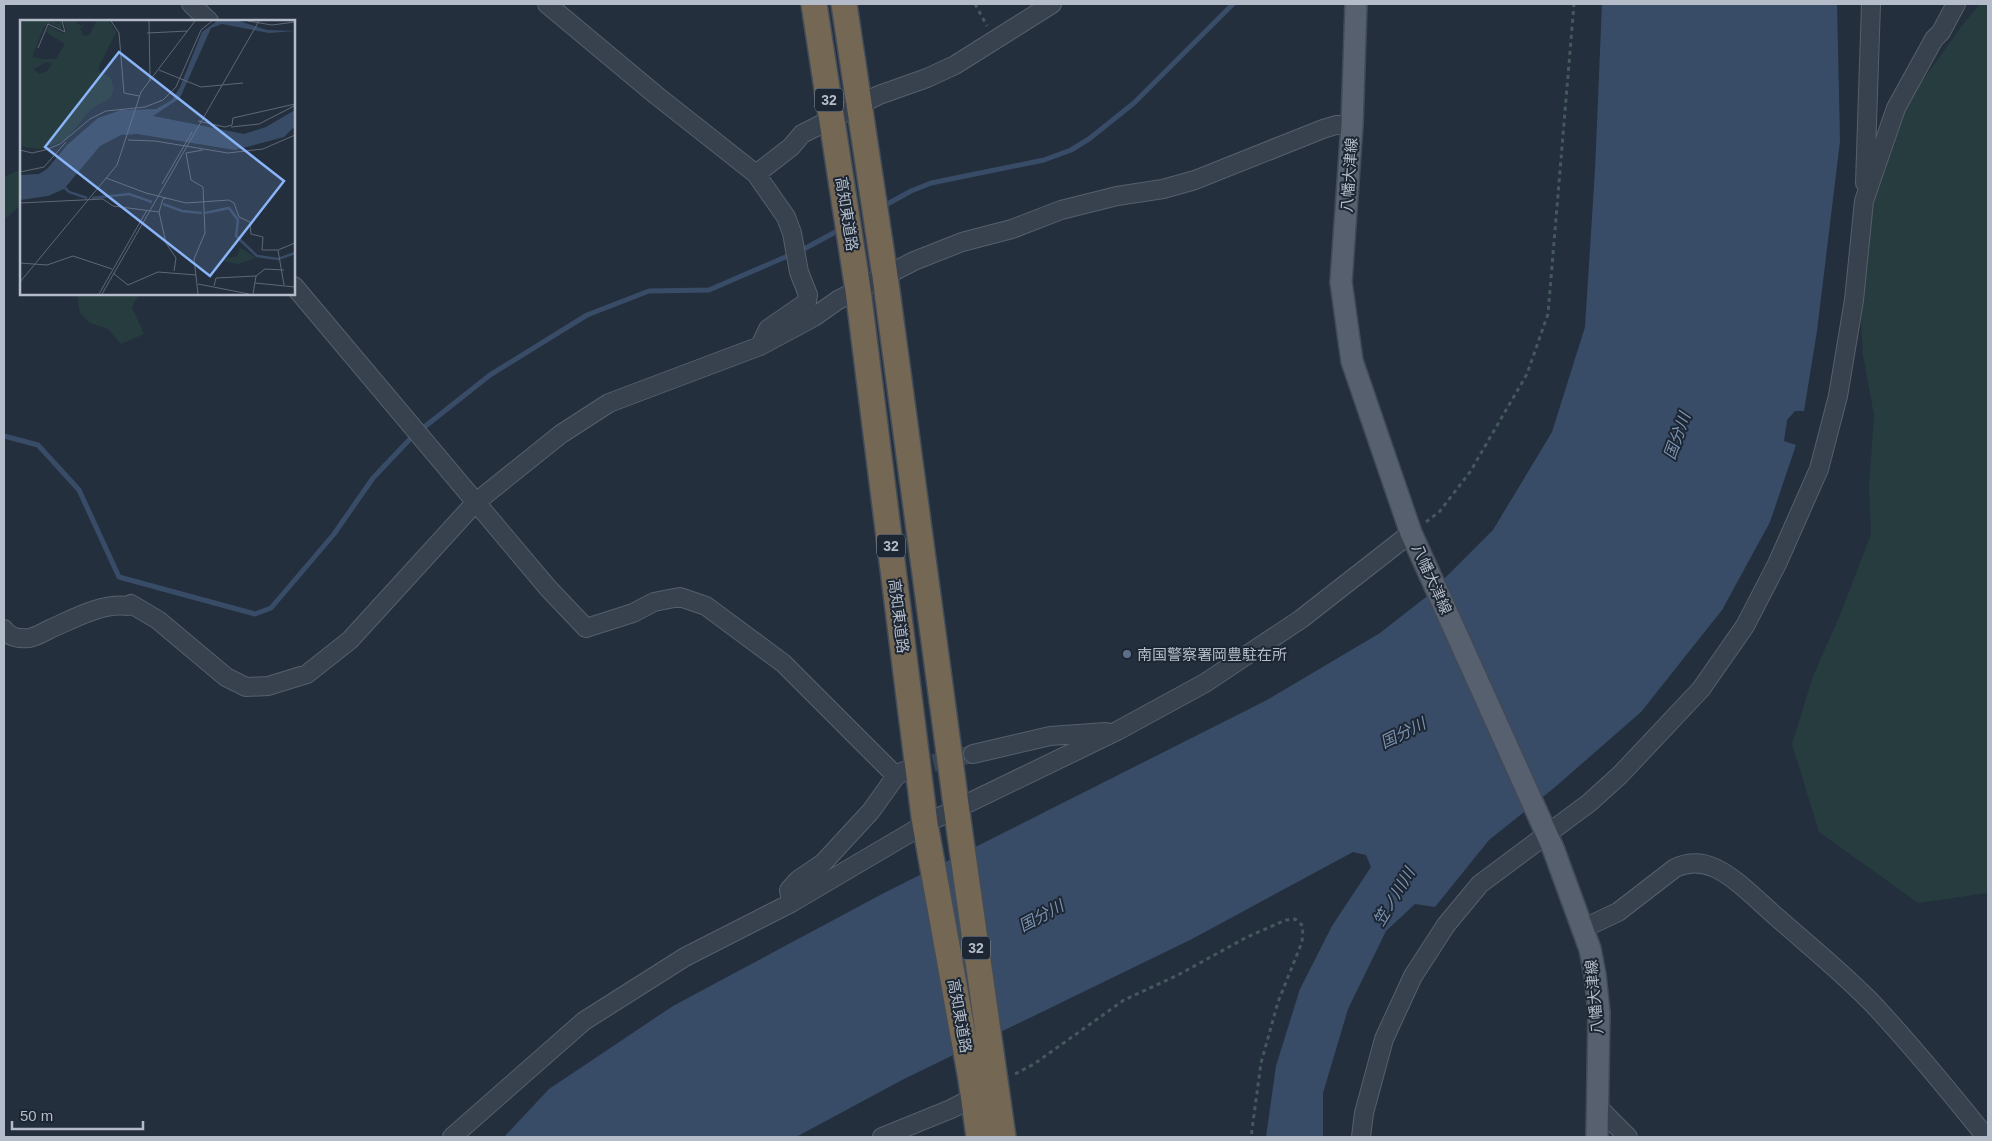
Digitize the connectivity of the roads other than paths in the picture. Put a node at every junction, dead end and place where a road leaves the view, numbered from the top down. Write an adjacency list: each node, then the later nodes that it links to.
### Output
1 (191, 4): 9 (street)
2 (547, 4): 13 (street)
3 (814, 4): 11 (highway, 高知東道路 / 32)
4 (844, 4): 10 (highway, 高知東道路 / 32)
5 (1052, 4): 10 (street)
6 (1356, 4): 12 (main road, 八幡大津線)
7 (1871, 4): 14 (street)
8 (1956, 4): 14 (street)
9 (207, 20)
10 (859, 106): 11 (street); 15 (highway, 高知東道路 / 32)
11 (831, 119): 13 (street); 17 (highway, 高知東道路 / 32)
12 (1352, 125): 15 (street); 20 (main road, 八幡大津線)
13 (756, 174): 18 (street)
14 (1864, 202): 26 (street)
15 (885, 276): 17 (street); 24 (highway, 高知東道路 / 32)
16 (295, 287): 19 (street)
17 (858, 290): 18 (street); 25 (highway, 高知東道路 / 32)
18 (760, 346): 19 (street)
19 (475, 503): 21 (street); 27 (street)
20 (1413, 537): 22 (street); 26 (main road, 八幡大津線)
21 (4, 630)
22 (1117, 731): 23 (street); 24 (street)
23 (973, 754)
24 (957, 818): 25 (street); 29 (highway, 高知東道路 / 32)
25 (927, 833): 27 (street); 30 (highway, 高知東道路 / 32)
26 (1546, 833): 28 (main road, 八幡大津線); 36 (street)
27 (792, 903): 32 (street)
28 (1582, 929): 31 (main road, 八幡大津線); 39 (street)
29 (995, 1077): 30 (street); 35 (highway, 高知東道路 / 32)
30 (972, 1088): 33 (street); 34 (highway, 高知東道路 / 32)
31 (1597, 1106): 37 (main road, 八幡大津線); 38 (street)
32 (452, 1137)
33 (882, 1137)
34 (979, 1137)
35 (1003, 1137)
36 (1361, 1137)
37 (1597, 1137)
38 (1628, 1137)
39 (1986, 1137)

